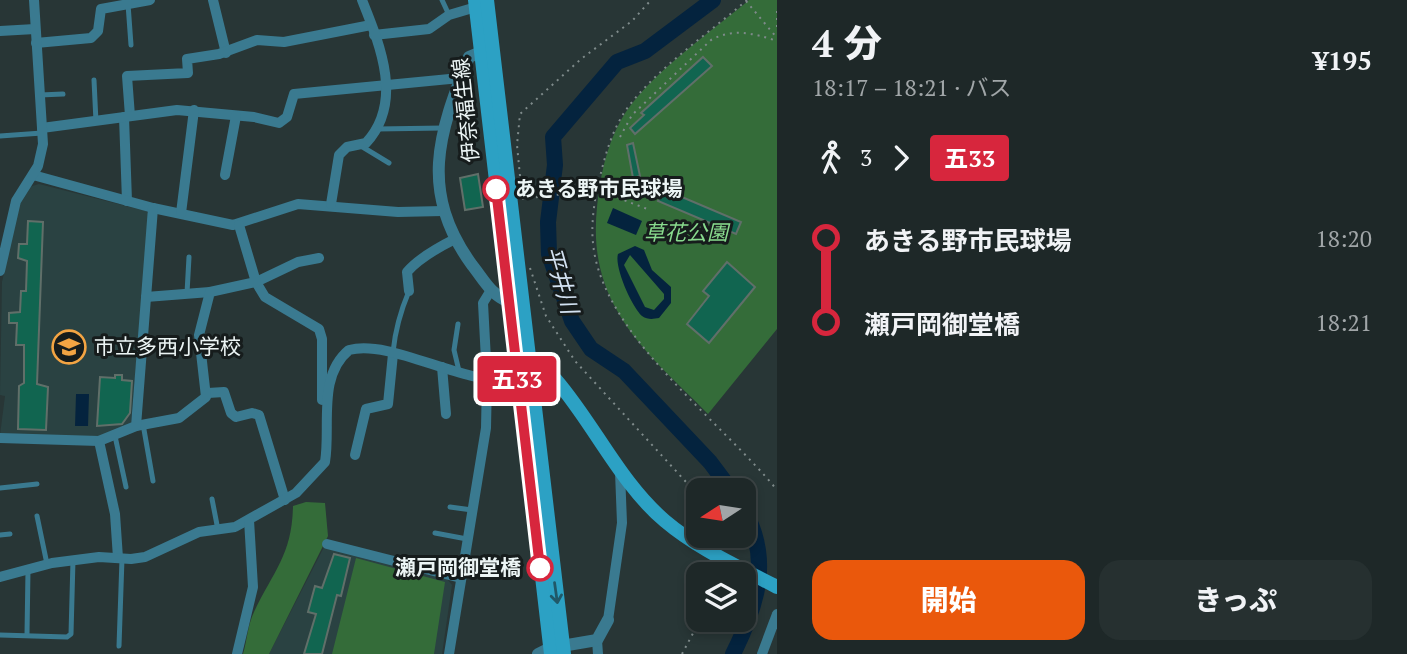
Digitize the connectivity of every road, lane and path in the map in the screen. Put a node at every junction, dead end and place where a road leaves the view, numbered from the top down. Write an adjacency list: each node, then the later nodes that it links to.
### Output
1 (34, 0): 12 (street)
2 (150, 0): 9 (street)
3 (213, 0): 20 (street)
4 (362, 0): 13 (street)
5 (442, 0): 11 (lane)
6 (651, 0): 39 (path)
7 (746, 0): 16 (path); 40 (path)
8 (479, 2): 11 (street); 19 (main road, 伊奈福生線)
9 (126, 3): 17 (street); 18 (lane)
10 (777, 11): 15 (path)
11 (449, 15): 13 (street)
12 (35, 29): 14 (street); 17 (street)
13 (373, 30): 20 (street); 23 (street)
14 (0, 31)
15 (777, 32)
16 (777, 40): 34 (path)
17 (36, 43): 25 (street)
18 (131, 45)
19 (486, 49): 21 (street); 61 (main road, 伊奈福生線); 67 (main road, 伊奈福生線)
20 (226, 52): 28 (street)
21 (460, 78): 23 (street); 30 (street)
22 (94, 80): 29 (lane)
23 (388, 83): 27 (street); 31 (street)
24 (63, 94): 25 (lane)
25 (40, 95): 32 (street)
26 (194, 110): 27 (street); 28 (street); 47 (street)
27 (236, 116): 38 (street)
28 (127, 117): 29 (street); 41 (street)
29 (96, 122): 32 (street)
30 (443, 128): 31 (lane); 46 (street)
31 (377, 129): 35 (street)
32 (42, 130): 33 (lane); 37 (street)
33 (0, 136)
34 (620, 137)
35 (361, 146): 36 (lane); 42 (street)
36 (389, 163)
37 (33, 175): 41 (street); 49 (street)
38 (225, 175)
39 (520, 187)
40 (597, 190): 44 (path); 45 (path); 82 (path)
41 (127, 201): 43 (street)
42 (331, 204): 46 (street); 48 (street)
43 (153, 208): 47 (street); 60 (street)
44 (522, 209)
45 (650, 210)
46 (443, 211): 50 (street)
47 (181, 213): 48 (street)
48 (239, 225): 55 (street)
49 (4, 235): 54 (street)
50 (455, 239): 56 (street); 57 (street)
51 (189, 257): 59 (lane)
52 (319, 258): 55 (street)
53 (529, 264): 78 (path)
54 (0, 271)
55 (256, 282): 58 (street); 70 (street)
56 (491, 290): 61 (street); 66 (street)
57 (409, 291): 63 (lane)
58 (210, 292): 59 (street); 68 (street)
59 (187, 293): 60 (street)
60 (146, 297): 71 (street)
61 (509, 302): 67 (main road, 伊奈福生線)
62 (458, 324): 65 (lane)
63 (393, 354): 64 (street); 70 (street); 75 (street)
64 (442, 367): 65 (street); 69 (street)
65 (459, 371): 66 (street)
66 (487, 379): 67 (street); 86 (street)
67 (519, 380): 76 (main road); 109 (main road, 伊奈福生線)
68 (208, 393): 71 (street); 84 (street)
69 (446, 414)
70 (327, 418): 84 (street)
71 (140, 425): 72 (street); 77 (lane)
72 (115, 436): 74 (street); 80 (lane)
73 (0, 438): 74 (street)
74 (99, 441): 95 (street)
75 (355, 455)
76 (620, 468): 101 (main road); 103 (street)
77 (153, 481)
78 (686, 482)
79 (37, 484): 81 (lane)
80 (126, 487)
81 (0, 488)
82 (777, 490)
83 (212, 499): 89 (lane)
84 (285, 500): 88 (street)
85 (450, 507): 86 (lane)
86 (472, 510): 93 (street)
87 (37, 516): 97 (lane)
88 (249, 520): 89 (street); 110 (street)
89 (218, 530): 95 (street)
90 (435, 533): 93 (lane)
91 (10, 534): 92 (lane)
92 (0, 535)
93 (467, 539): 100 (street)
94 (327, 544): 100 (street)
95 (120, 558): 96 (street); 108 (lane)
96 (73, 560): 97 (street); 105 (lane)
97 (47, 564): 98 (street)
98 (28, 570): 99 (street); 105 (lane)
99 (0, 577)
100 (461, 578): 111 (street)
101 (777, 587)
102 (777, 614): 114 (street)
103 (608, 620): 107 (street)
104 (694, 632): 113 (path)
105 (27, 634): 106 (lane)
106 (0, 635)
107 (597, 640): 109 (street); 112 (street)
108 (120, 646)
109 (553, 651)
110 (237, 654)
111 (449, 654)
112 (598, 654)
113 (682, 654)
114 (762, 654)

